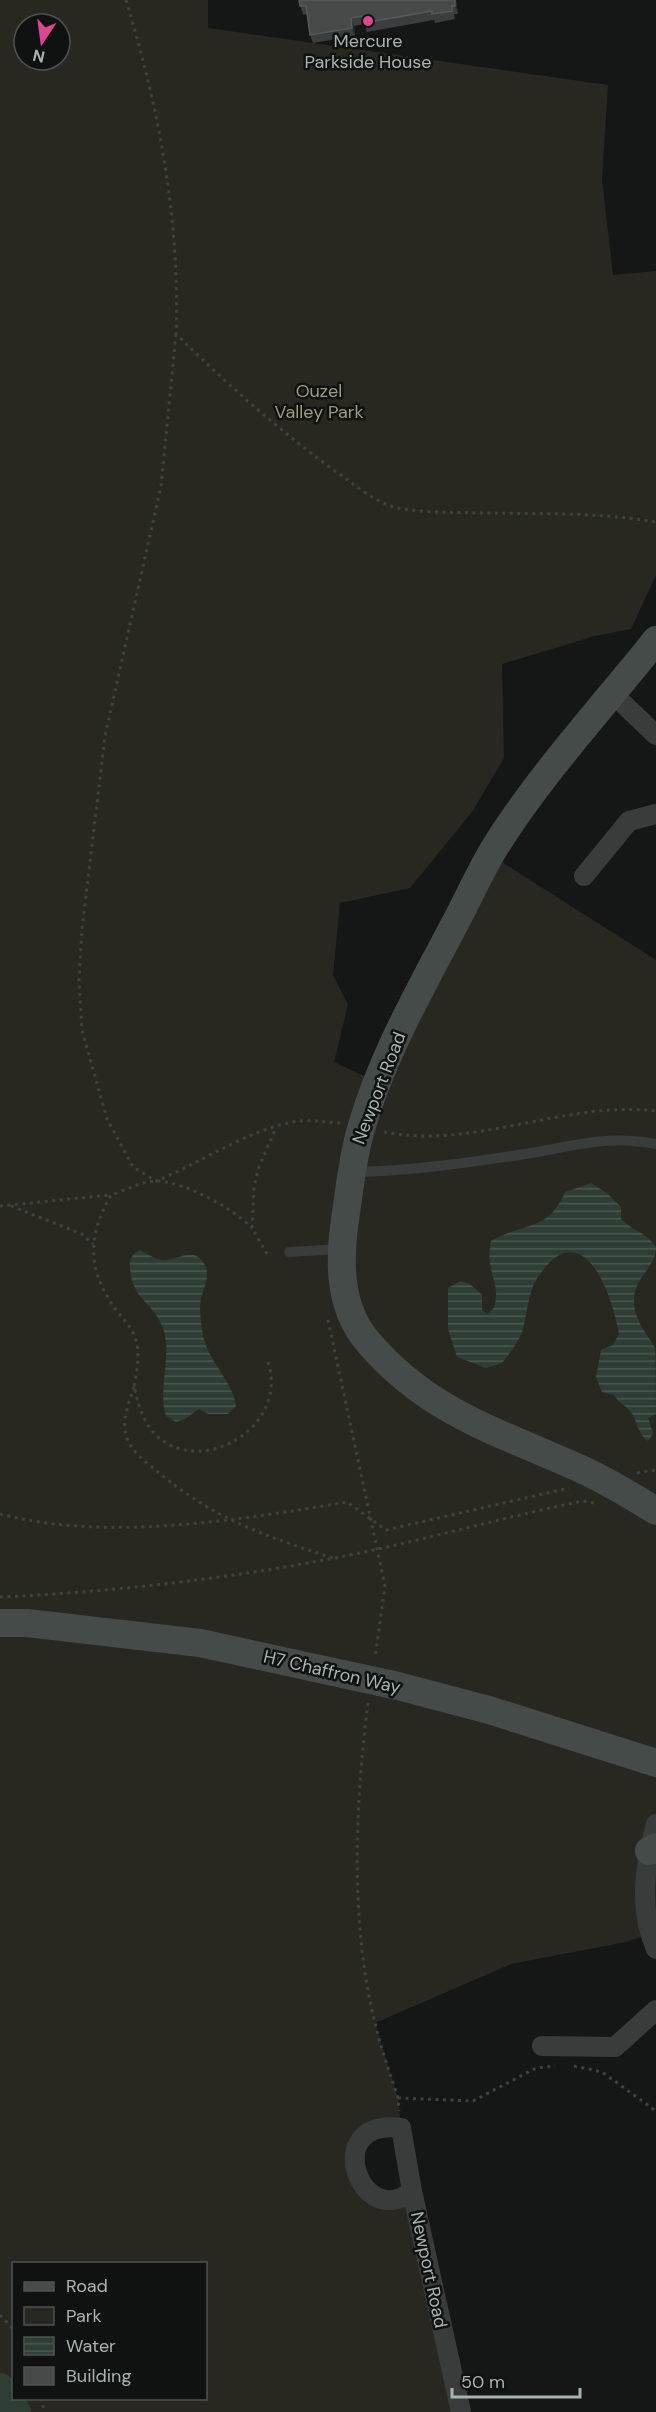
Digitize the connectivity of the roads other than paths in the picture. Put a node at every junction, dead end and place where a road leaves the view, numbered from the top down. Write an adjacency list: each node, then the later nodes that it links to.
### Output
1 (656, 640): 2 (street, Newport Road)
2 (613, 694): 3 (street); 7 (street, Newport Road)
3 (656, 735)
4 (656, 814): 5 (street)
5 (584, 876)
6 (656, 1144): 7 (lane)
7 (352, 1172): 8 (street, Newport Road)
8 (340, 1249): 9 (lane); 10 (street, Newport Road)
9 (289, 1252)
10 (656, 1511)
11 (0, 1623): 12 (street, H7 Chaffron Way)
12 (656, 1762)
13 (656, 1824): 14 (street)
14 (652, 1849): 15 (street)
15 (656, 1949)
16 (656, 2010): 17 (street)
17 (542, 2046)
18 (412, 2191): 18 (street, Newport Road); 19 (street, Newport Road)
19 (461, 2412)

